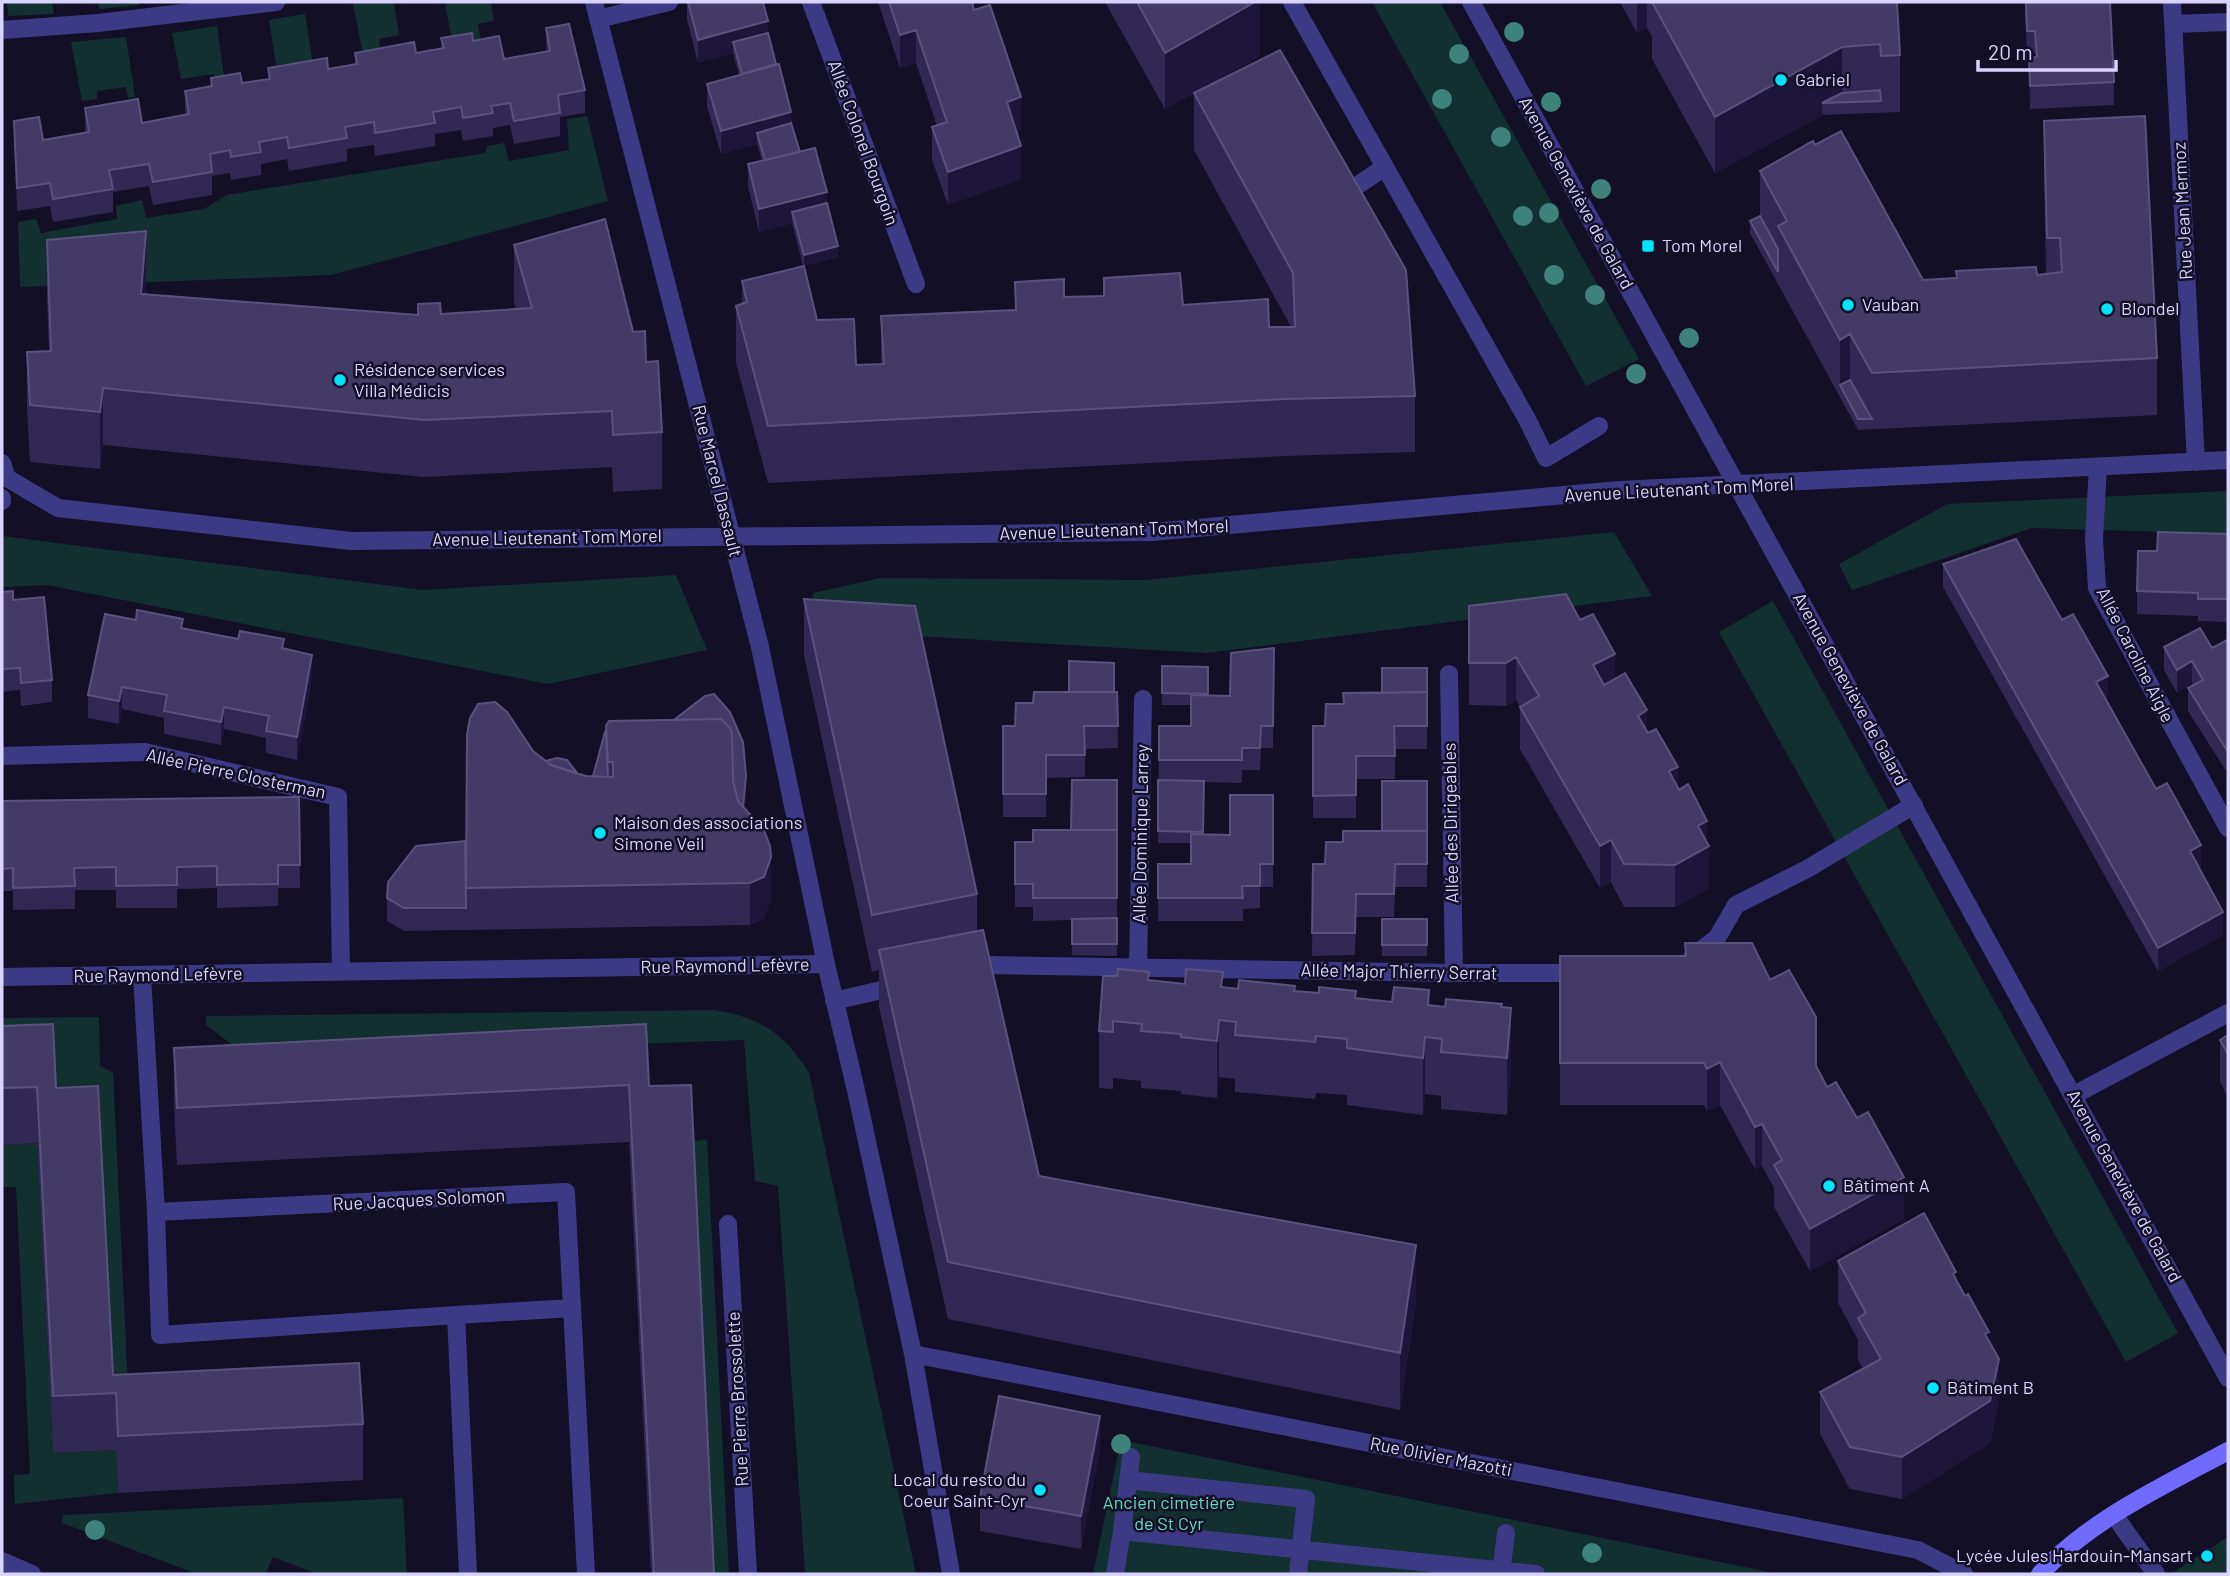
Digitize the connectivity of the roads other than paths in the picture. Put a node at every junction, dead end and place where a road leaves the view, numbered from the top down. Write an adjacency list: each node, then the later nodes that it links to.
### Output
1 (276, 2): 10 (street)
2 (669, 2): 7 (street)
3 (811, 2): 13 (street, Allée Colonel Bourgoin)
4 (1292, 2): 11 (street)
5 (1471, 2): 19 (street, Avenue Geneviève de Galard)
6 (2172, 2): 9 (street, Rue Jean Mermoz)
7 (596, 10): 20 (street, Rue Marcel Dassault)
8 (2228, 22): 9 (street)
9 (2174, 24): 16 (street, Rue Jean Mermoz)
10 (2, 30)
11 (1385, 167): 12 (street); 14 (street)
12 (1334, 201)
13 (916, 284)
14 (1599, 426)
15 (2228, 460): 16 (street, Avenue Lieutenant Tom Morel)
16 (2196, 462): 17 (street, Avenue Lieutenant Tom Morel)
17 (2098, 467): 19 (street, Avenue Lieutenant Tom Morel); 25 (street, Allée Caroline Aigle)
18 (4, 471): 20 (street, Avenue Lieutenant Tom Morel)
19 (1738, 486): 20 (street, Avenue Lieutenant Tom Morel); 24 (street, Avenue Geneviève de Galard)
20 (731, 535): 26 (street, Rue Marcel Dassault)
21 (1449, 674): 31 (street, Allée des Dirigeables)
22 (1143, 699): 28 (street, Allée Dominique Larrey)
23 (2, 756): 29 (street, Allée Pierre Closterman)
24 (1914, 805): 27 (street); 38 (street, Avenue Geneviève de Galard)
25 (2228, 829)
26 (825, 964): 29 (street, Rue Raymond Lefèvre); 36 (street, Rue Raymond Lefèvre)
27 (1672, 965)
28 (1138, 969): 31 (street, Allée Major Thierry Serrat); 32 (street, Allée Major Thierry Serrat)
29 (341, 971): 33 (street, Rue Raymond Lefèvre)
30 (1605, 972): 31 (street, Allée Major Thierry Serrat)
31 (1454, 973)
32 (951, 974)
33 (142, 976): 34 (street, Rue Raymond Lefèvre); 39 (street)
34 (2, 977)
35 (926, 979): 36 (street)
36 (834, 1001): 43 (street, Rue Raymond Lefèvre)
37 (2228, 1013): 38 (street)
38 (2074, 1095): 44 (street, Avenue Geneviève de Galard)
39 (156, 1212): 41 (street, Rue Jacques Solomon); 42 (street)
40 (728, 1224): 57 (street, Rue Pierre Brossolette)
41 (572, 1308): 42 (street); 56 (street, Rue Jacques Solomon)
42 (456, 1315): 55 (street)
43 (913, 1354): 58 (street, Rue Raymond Lefèvre); 62 (street, Rue Olivier Mazotti)
44 (2228, 1378)
45 (2228, 1451): 48 (street)
46 (1131, 1457): 47 (street)
47 (1128, 1480): 49 (street); 51 (street)
48 (2114, 1515): 63 (street); 64 (street)
49 (1122, 1531): 51 (street); 59 (street)
50 (1506, 1533): 53 (street)
51 (1300, 1550): 53 (street); 60 (street)
52 (2, 1561): 54 (street)
53 (1501, 1572): 61 (street)
54 (32, 1574)
55 (468, 1574)
56 (586, 1574)
57 (748, 1574)
58 (951, 1574)
59 (1115, 1574)
60 (1298, 1574)
61 (1536, 1574)
62 (1964, 1574)
63 (2040, 1574)
64 (2156, 1574)

